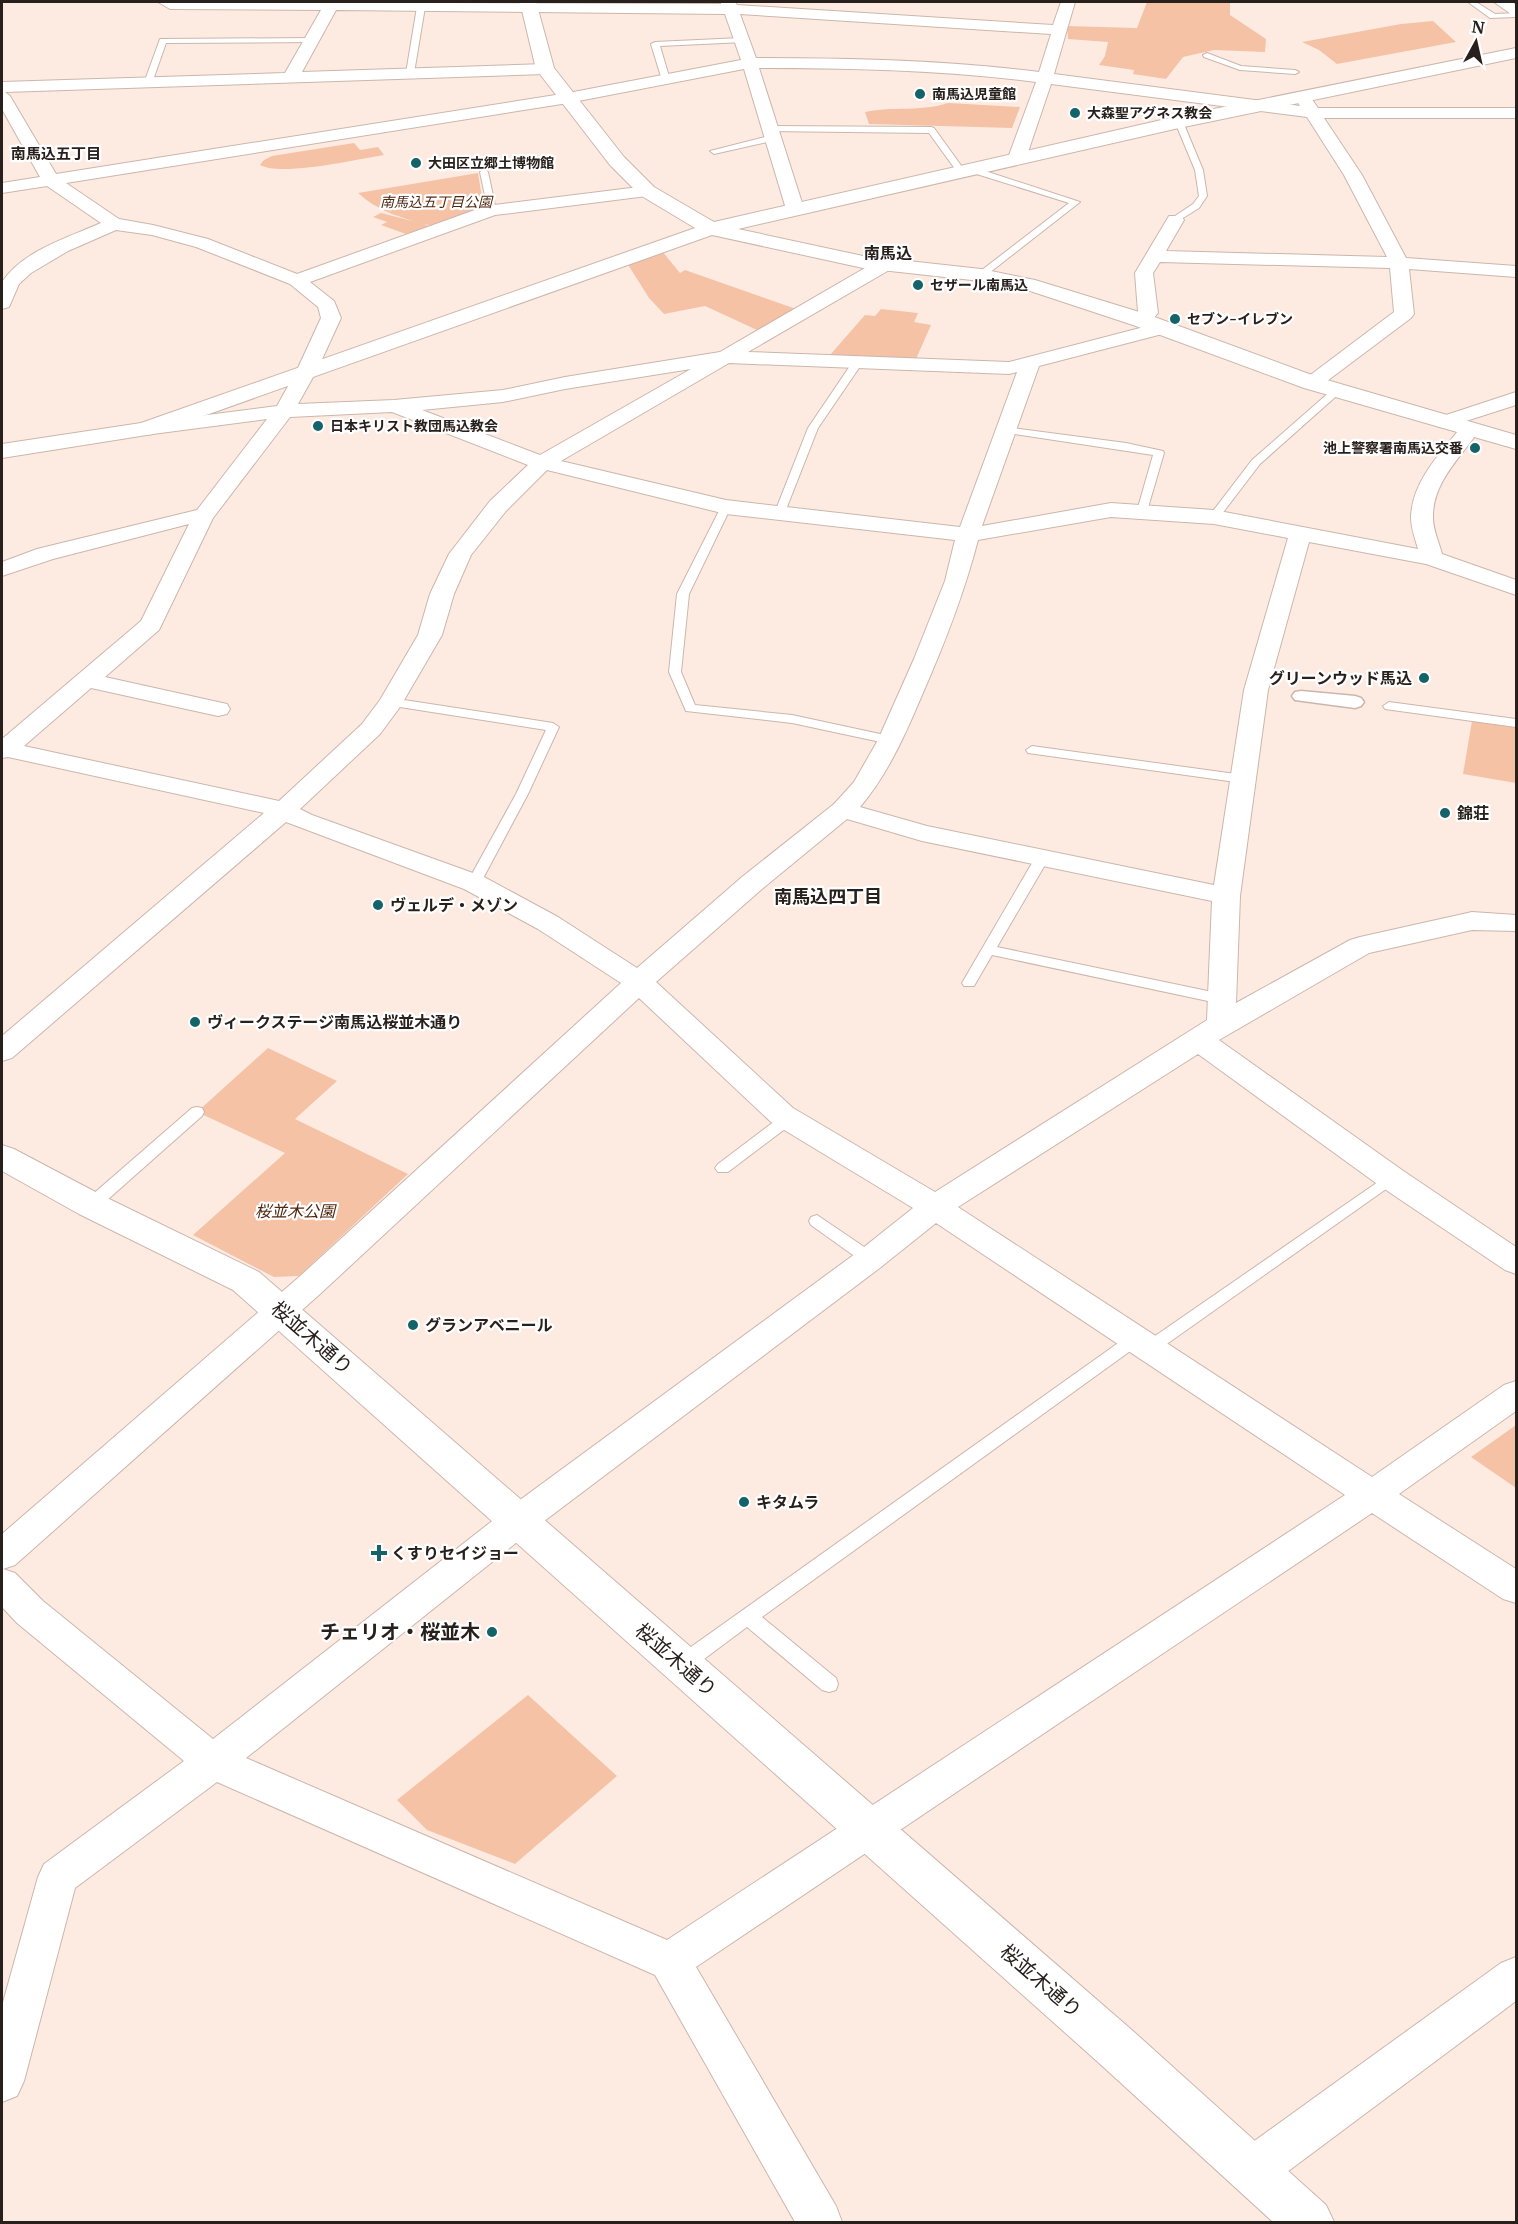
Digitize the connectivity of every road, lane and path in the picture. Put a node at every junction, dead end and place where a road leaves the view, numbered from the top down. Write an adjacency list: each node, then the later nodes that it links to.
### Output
1 (166, 2): 6 (street)
2 (843, 2): 12 (street)
3 (1068, 2): 13 (street)
4 (1472, 2): 11 (lane)
5 (1502, 2): 11 (street)
6 (254, 3): 7 (street)
7 (332, 4): 10 (street); 14 (street)
8 (528, 5): 9 (street); 10 (street); 19 (street)
9 (729, 5): 12 (street); 15 (street)
10 (421, 7): 21 (lane)
11 (1516, 13)
12 (830, 16): 13 (street)
13 (1059, 30): 23 (street)
14 (312, 40): 22 (street); 25 (lane)
15 (741, 40): 18 (street); 24 (lane)
16 (1516, 53): 27 (street)
17 (1207, 55): 20 (lane)
18 (750, 63): 23 (street); 24 (street); 34 (street)
19 (544, 69): 21 (street); 29 (street)
20 (1295, 72)
21 (410, 73): 22 (street)
22 (291, 77): 25 (street)
23 (1045, 79): 30 (street); 36 (street)
24 (666, 80): 29 (street)
25 (148, 83): 26 (street)
26 (2, 87)
27 (1304, 94): 30 (street); 31 (street)
28 (2, 96): 39 (street)
29 (568, 98): 39 (street); 41 (street)
30 (1255, 107): 31 (street); 33 (street)
31 (1314, 113): 32 (street); 48 (street)
32 (1516, 113)
33 (1179, 122): 36 (street); 44 (lane)
34 (771, 134): 35 (lane); 37 (lane); 42 (street)
35 (714, 151)
36 (1017, 158): 37 (street)
37 (965, 170): 42 (street); 51 (lane)
38 (484, 172): 43 (lane)
39 (51, 181): 40 (street); 45 (street)
40 (2, 188)
41 (647, 191): 43 (street); 46 (street)
42 (795, 209): 46 (street)
43 (492, 210): 52 (street)
44 (1174, 220): 47 (street)
45 (114, 224): 52 (street); 53 (street)
46 (711, 229): 49 (street); 59 (street)
47 (1156, 256): 48 (street); 54 (street)
48 (1399, 263): 50 (street); 60 (street)
49 (884, 265): 51 (street); 56 (street)
50 (1516, 272)
51 (981, 275): 54 (street)
52 (297, 280): 59 (street)
53 (2, 303)
54 (1141, 320): 55 (street)
55 (1163, 328): 58 (street); 60 (street)
56 (725, 357): 57 (street); 63 (street); 71 (street)
57 (858, 362): 58 (street); 74 (lane)
58 (1030, 363): 67 (street)
59 (307, 370): 64 (street); 66 (street)
60 (1312, 382): 61 (street)
61 (1337, 391): 65 (street); 76 (lane)
62 (1516, 398): 65 (street)
63 (394, 406): 64 (street); 71 (street)
64 (284, 411): 66 (street); 75 (street)
65 (1444, 422): 68 (street)
66 (145, 429): 70 (street)
67 (1005, 429): 73 (lane); 78 (street)
68 (1470, 429): 69 (street); 79 (street)
69 (1516, 442)
70 (2, 451)
71 (542, 463): 72 (street); 84 (street)
72 (726, 507): 74 (street); 89 (lane)
73 (1142, 511): 76 (street); 78 (street)
74 (780, 512): 78 (street)
75 (203, 517): 80 (street); 82 (street)
76 (1214, 517): 77 (street)
77 (1301, 532): 79 (street); 92 (street)
78 (968, 535): 89 (street)
79 (1431, 558): 81 (street)
80 (2, 569)
81 (1516, 588)
82 (87, 678): 87 (street); 90 (street)
83 (1301, 696): 85 (street)
84 (391, 702): 93 (street); 96 (lane)
85 (1355, 702)
86 (1389, 706): 88 (lane)
87 (218, 709)
88 (1516, 723)
89 (890, 740): 94 (street)
90 (3, 750): 93 (street)
91 (1032, 750): 92 (lane)
92 (1243, 779): 97 (street)
93 (284, 810): 96 (street); 103 (street)
94 (843, 810): 95 (street); 100 (street)
95 (1042, 858): 97 (street); 99 (lane)
96 (474, 883): 100 (street)
97 (1226, 896): 102 (street)
98 (1516, 923): 102 (street)
99 (989, 950): 101 (lane); 102 (lane)
100 (639, 982): 105 (street); 114 (street)
101 (969, 984)
102 (1214, 1021): 108 (street); 110 (street)
103 (2, 1051)
104 (197, 1112): 109 (lane)
105 (788, 1119): 107 (lane); 110 (street)
106 (2, 1157): 109 (street, 桜並木通り)
107 (723, 1168)
108 (1391, 1179): 113 (street); 115 (lane)
109 (92, 1205): 114 (street, 桜並木通り)
110 (935, 1207): 112 (street); 115 (street)
111 (817, 1221): 112 (lane)
112 (870, 1259): 118 (street)
113 (1516, 1262)
114 (281, 1311): 118 (street, 桜並木通り); 119 (street)
115 (1141, 1344): 117 (street); 122 (lane)
116 (1516, 1394): 117 (street)
117 (1372, 1495): 121 (street); 126 (street)
118 (518, 1521): 123 (street, 桜並木通り); 125 (street)
119 (2, 1555)
120 (2, 1584): 125 (street)
121 (1516, 1588)
122 (748, 1617): 123 (lane); 124 (lane)
123 (681, 1665): 126 (street, 桜並木通り)
124 (829, 1684)
125 (213, 1762): 127 (street); 129 (street)
126 (868, 1829): 127 (street); 130 (street, 桜並木通り)
127 (669, 1961): 131 (street)
128 (1516, 1977): 130 (street)
129 (2, 2080)
130 (1251, 2171): 132 (street, 桜並木通り)
131 (820, 2223)
132 (1309, 2223)

